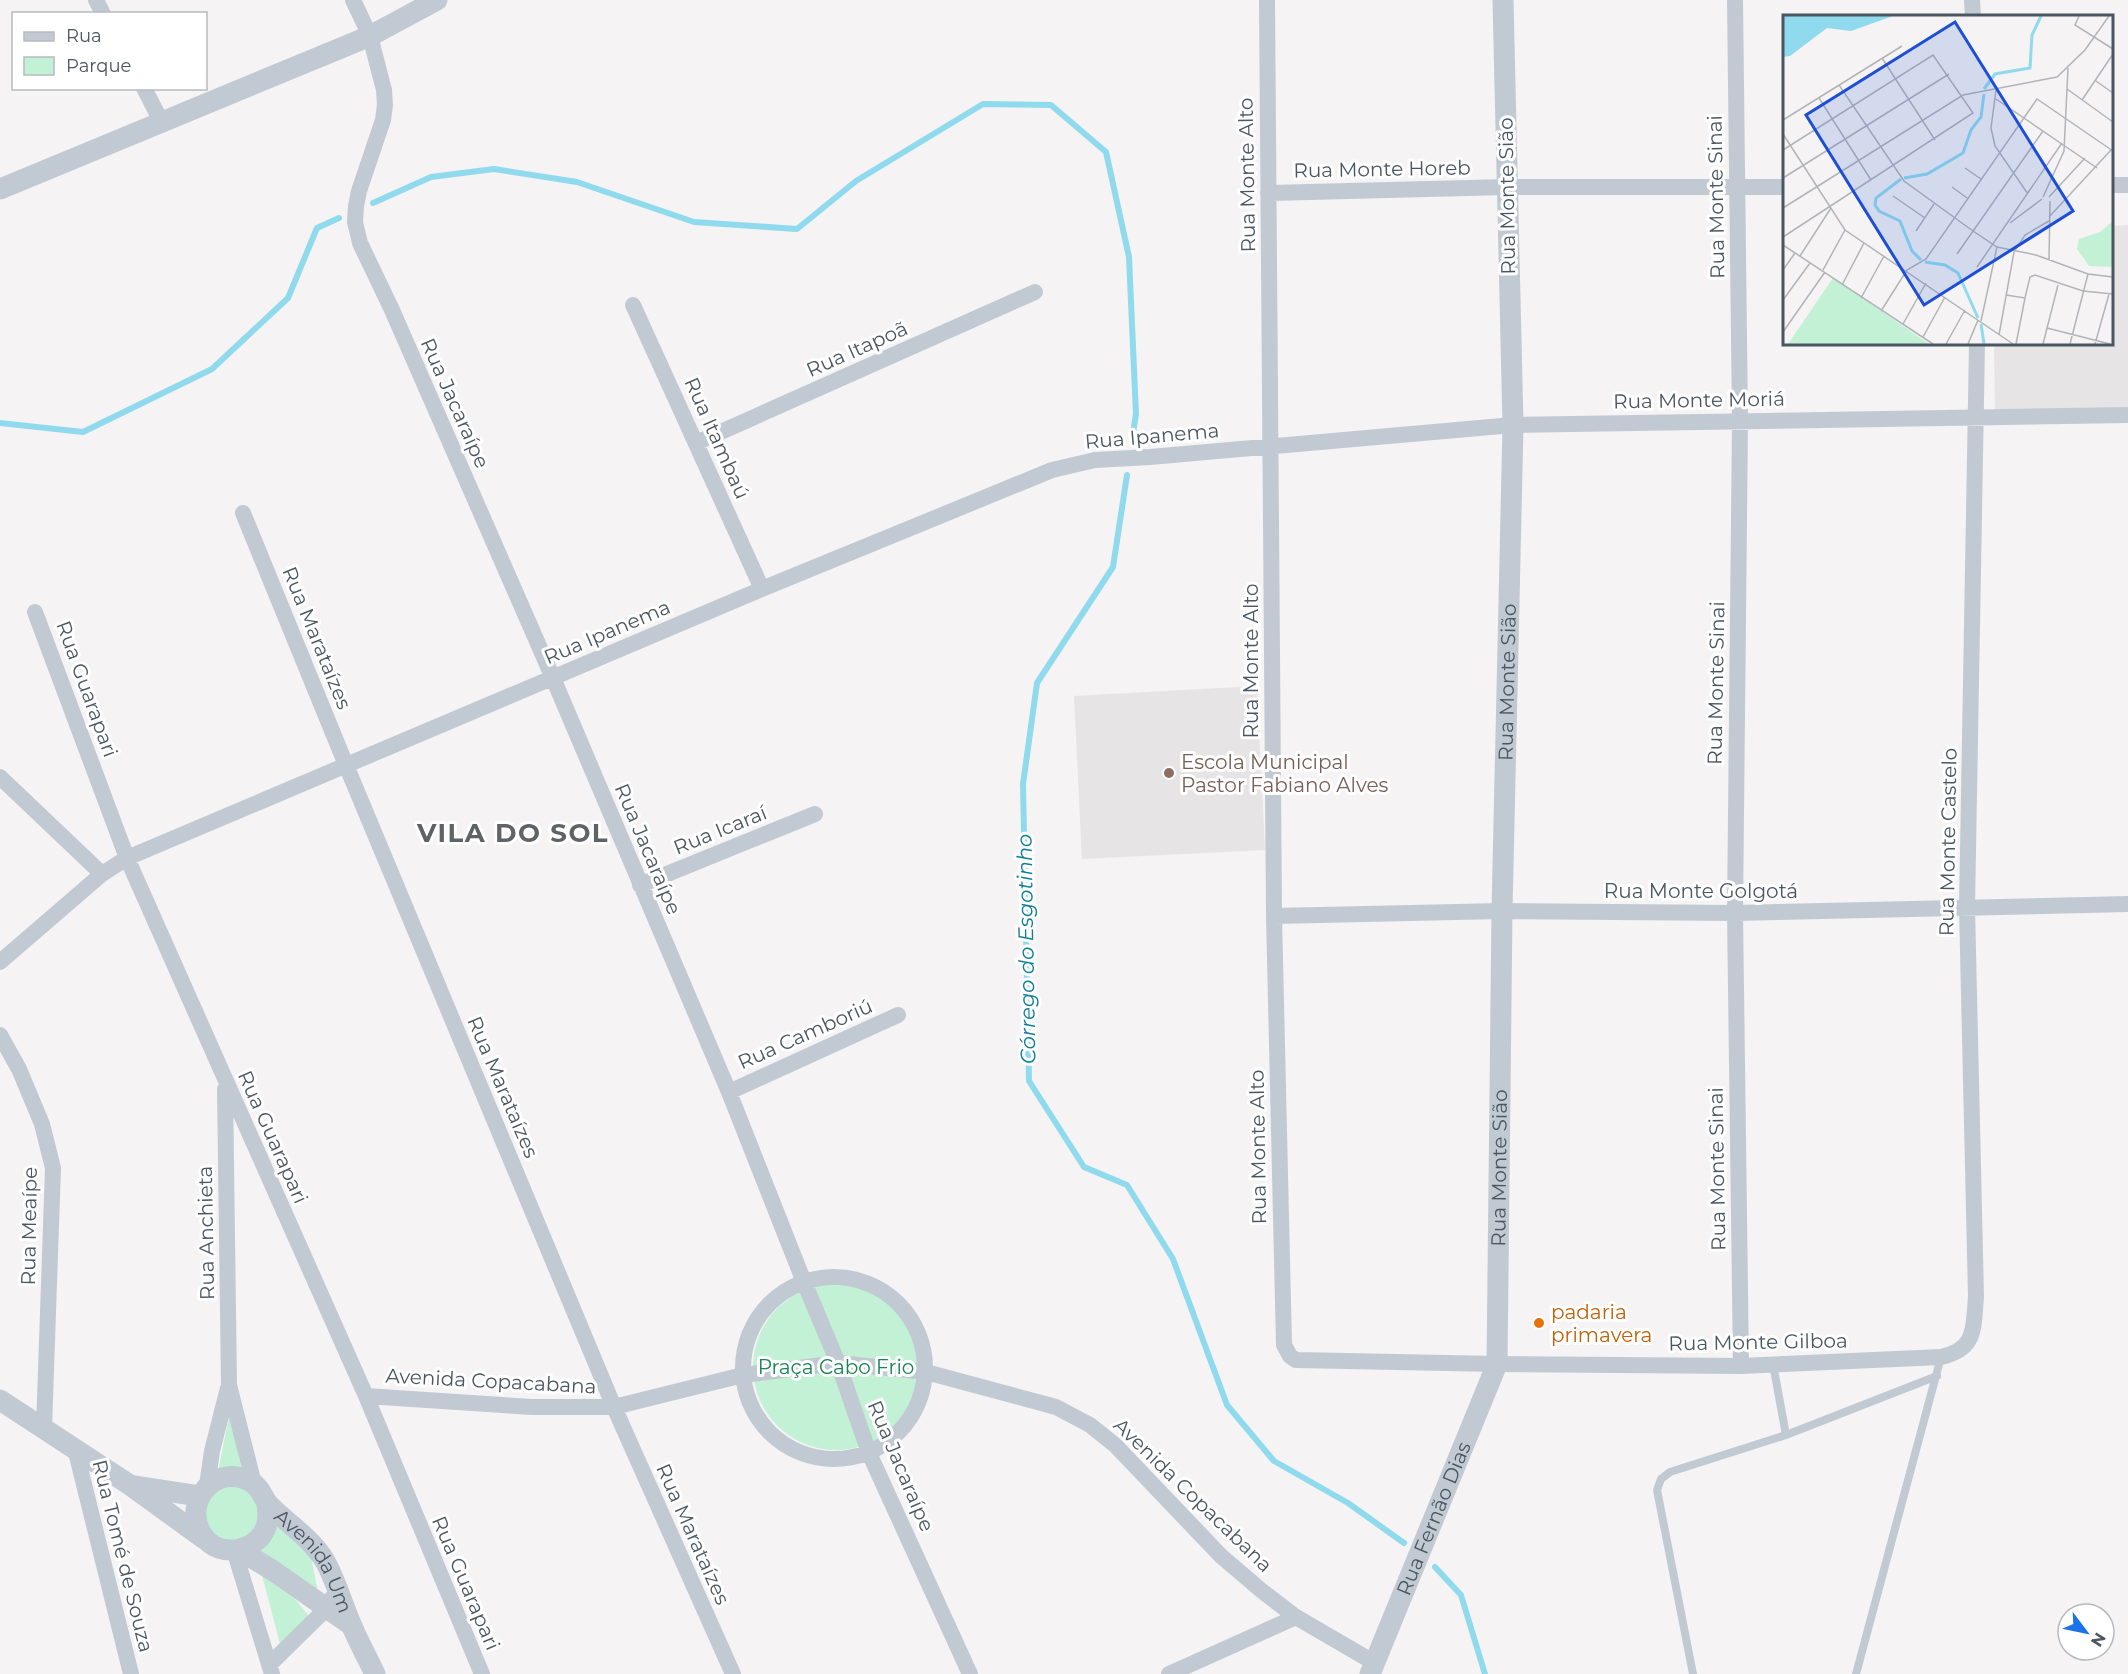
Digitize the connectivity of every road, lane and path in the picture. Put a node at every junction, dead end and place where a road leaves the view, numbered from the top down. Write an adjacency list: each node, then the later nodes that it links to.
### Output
1 (353, 0): 8 (street, Rua Jacaraípe)
2 (437, 0): 8 (street)
3 (1267, 0): 17 (street, Rua Monte Alto)
4 (1503, 0): 13 (street, Rua Monte Sião)
5 (1735, 0): 16 (street, Rua Monte Sinai)
6 (1972, 0): 7 (street)
7 (1973, 15)
8 (370, 36): 10 (street); 30 (street, Rua Jacaraípe)
9 (145, 90): 10 (street)
10 (161, 122): 15 (street)
11 (2113, 184): 12 (street)
12 (2128, 185)
13 (1507, 187): 16 (street, Rua Monte Horeb); 17 (street, Rua Monte Horeb); 24 (street, Rua Monte Sião)
14 (1783, 187): 16 (street, Rua Monte Horeb)
15 (0, 189)
16 (1736, 189): 23 (street, Rua Monte Sinai)
17 (1268, 192): 26 (street, Rua Monte Alto)
18 (1035, 292): 25 (street, Rua Itapoã)
19 (633, 305): 25 (street, Rua Itambaú)
20 (1977, 345): 22 (street, Rua Monte Castelo)
21 (2128, 416): 22 (street, Rua Monte Moriá)
22 (1976, 417): 23 (street, Rua Monte Moriá); 38 (street, Rua Monte Castelo)
23 (1740, 421): 24 (street, Rua Monte Moriá); 40 (street, Rua Monte Sinai)
24 (1513, 424): 26 (street, Rua Monte Moriá); 39 (street, Rua Monte Sião)
25 (696, 443): 28 (street, Rua Itambaú)
26 (1271, 446): 28 (street, Rua Ipanema); 41 (street, Rua Monte Alto)
27 (243, 513): 31 (street, Rua Marataízes)
28 (762, 589): 30 (street, Rua Ipanema)
29 (35, 612): 34 (street, Rua Guarapari)
30 (553, 678): 31 (street, Rua Ipanema); 36 (street, Rua Jacaraípe)
31 (346, 765): 34 (street, Rua Ipanema); 61 (street, Rua Marataízes)
32 (0, 777): 35 (street)
33 (814, 814): 36 (street, Rua Icaraí)
34 (127, 858): 35 (street, Rua Ipanema); 45 (street, Rua Guarapari)
35 (102, 873): 42 (street, Rua Ipanema)
36 (640, 885): 46 (street, Rua Jacaraípe)
37 (2128, 904): 38 (street, Rua Monte Golgotá)
38 (1967, 907): 40 (street, Rua Monte Golgotá); 48 (street, Rua Monte Castelo)
39 (1502, 912): 40 (street, Rua Monte Golgotá); 41 (street, Rua Monte Golgotá); 52 (street, Rua Monte Sião)
40 (1735, 913): 54 (street, Rua Monte Sinai)
41 (1274, 916): 49 (street, Rua Monte Alto)
42 (0, 962)
43 (898, 1016): 46 (street, Rua Camboriú)
44 (0, 1035): 62 (street, Rua Meaípe)
45 (224, 1080): 58 (street, Rua Anchieta); 59 (street, Rua Guarapari)
46 (729, 1092): 47 (street, Rua Jacaraípe)
47 (804, 1282): 51 (street, Rua Jacaraípe); 55 (street); 56 (street)
48 (1969, 1339): 50 (street, Rua Monte Gilboa)
49 (1290, 1356): 52 (street, Rua Monte Gilboa)
50 (1941, 1357): 53 (street, Rua Monte Gilboa); 57 (lane)
51 (838, 1363): 55 (street, Avenida Copacabana); 56 (street, Avenida Copacabana); 65 (street, Rua Jacaraípe)
52 (1497, 1364): 54 (street, Rua Monte Gilboa); 77 (street, Rua Fernão Dias)
53 (1773, 1364): 54 (street, Rua Monte Gilboa); 63 (lane)
54 (1741, 1366)
55 (926, 1372): 65 (street); 74 (street, Avenida Copacabana)
56 (743, 1375): 61 (street, Avenida Copacabana); 65 (street)
57 (1937, 1376): 63 (lane); 85 (lane)
58 (229, 1385): 66 (street, Rua Anchieta); 68 (street, Rua Anchieta)
59 (366, 1396): 61 (street, Avenida Copacabana); 80 (street, Rua Guarapari)
60 (0, 1400): 62 (street)
61 (614, 1407): 81 (street, Rua Marataízes)
62 (44, 1428): 64 (street)
63 (1786, 1435): 84 (lane)
64 (75, 1448): 67 (street); 78 (street, Rua Tomé de Souza)
65 (869, 1453): 82 (street, Rua Jacaraípe)
66 (254, 1484): 68 (street); 69 (street)
67 (130, 1485): 68 (street); 70 (street)
68 (203, 1491): 70 (street)
69 (267, 1504): 71 (street); 72 (street, Avenida Um)
70 (206, 1540): 71 (street)
71 (236, 1550): 73 (street, Avenida Um); 76 (street)
72 (337, 1589): 73 (street); 75 (street, Avenida Um)
73 (326, 1609): 75 (street, Avenida Um); 76 (street)
74 (1296, 1617): 77 (street, Avenida Copacabana); 83 (street)
75 (351, 1625): 79 (street, Avenida Um)
76 (270, 1669)
77 (1372, 1669)
78 (130, 1674)
79 (375, 1674)
80 (482, 1674)
81 (733, 1674)
82 (970, 1674)
83 (1169, 1674)
84 (1693, 1674)
85 (1856, 1674)

